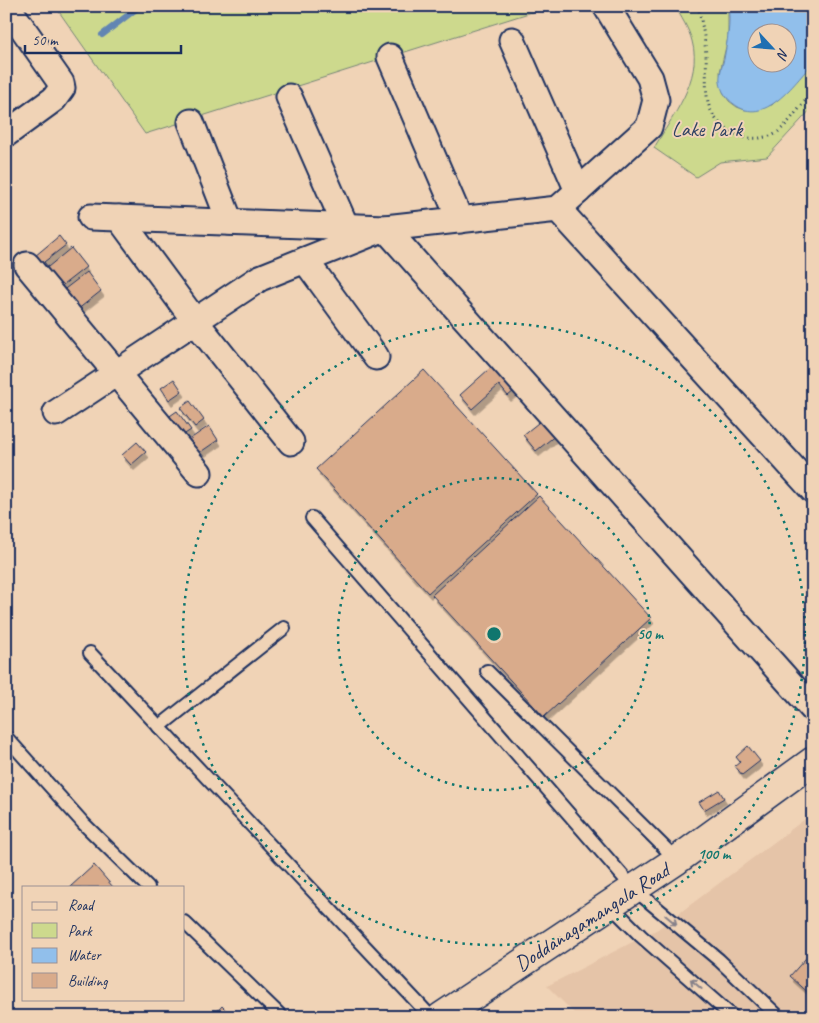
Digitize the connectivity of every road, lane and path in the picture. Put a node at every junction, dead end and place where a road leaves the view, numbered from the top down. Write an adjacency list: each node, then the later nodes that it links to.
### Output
1 (7, 6): 9 (street)
2 (606, 6): 10 (street)
3 (698, 6): 6 (path)
4 (512, 40): 10 (street)
5 (390, 57): 14 (street)
6 (813, 91)
7 (289, 97): 16 (street)
8 (191, 122): 15 (street)
9 (6, 134)
10 (578, 191): 11 (street)
11 (558, 209): 14 (street); 26 (street)
12 (91, 217): 13 (street)
13 (120, 218): 15 (street); 20 (street)
14 (460, 220): 17 (street)
15 (230, 222): 16 (street)
16 (346, 226): 17 (street)
17 (385, 228): 18 (street); 31 (street)
18 (305, 260): 20 (street); 21 (street)
19 (27, 265): 22 (street)
20 (195, 321): 22 (street); 24 (street)
21 (376, 358)
22 (116, 373): 23 (street); 25 (street)
23 (56, 413)
24 (291, 442)
25 (199, 474)
26 (813, 490)
27 (312, 518): 37 (lane)
28 (284, 628): 32 (lane)
29 (90, 653): 32 (lane)
30 (487, 671): 35 (lane)
31 (813, 709)
32 (159, 727): 41 (lane)
33 (6, 737): 36 (lane)
34 (813, 761): 35 (street, Doddanagamangala Road)
35 (678, 860): 37 (street, Doddanagamangala Road)
36 (147, 886)
37 (634, 889): 38 (street, Doddanagamangala Road); 44 (lane, one-way to 44)
38 (610, 905): 42 (street, Doddanagamangala Road); 43 (lane, one-way to 38)
39 (185, 923): 40 (lane)
40 (282, 1017)
41 (432, 1017)
42 (441, 1017)
43 (733, 1017)
44 (779, 1017)

